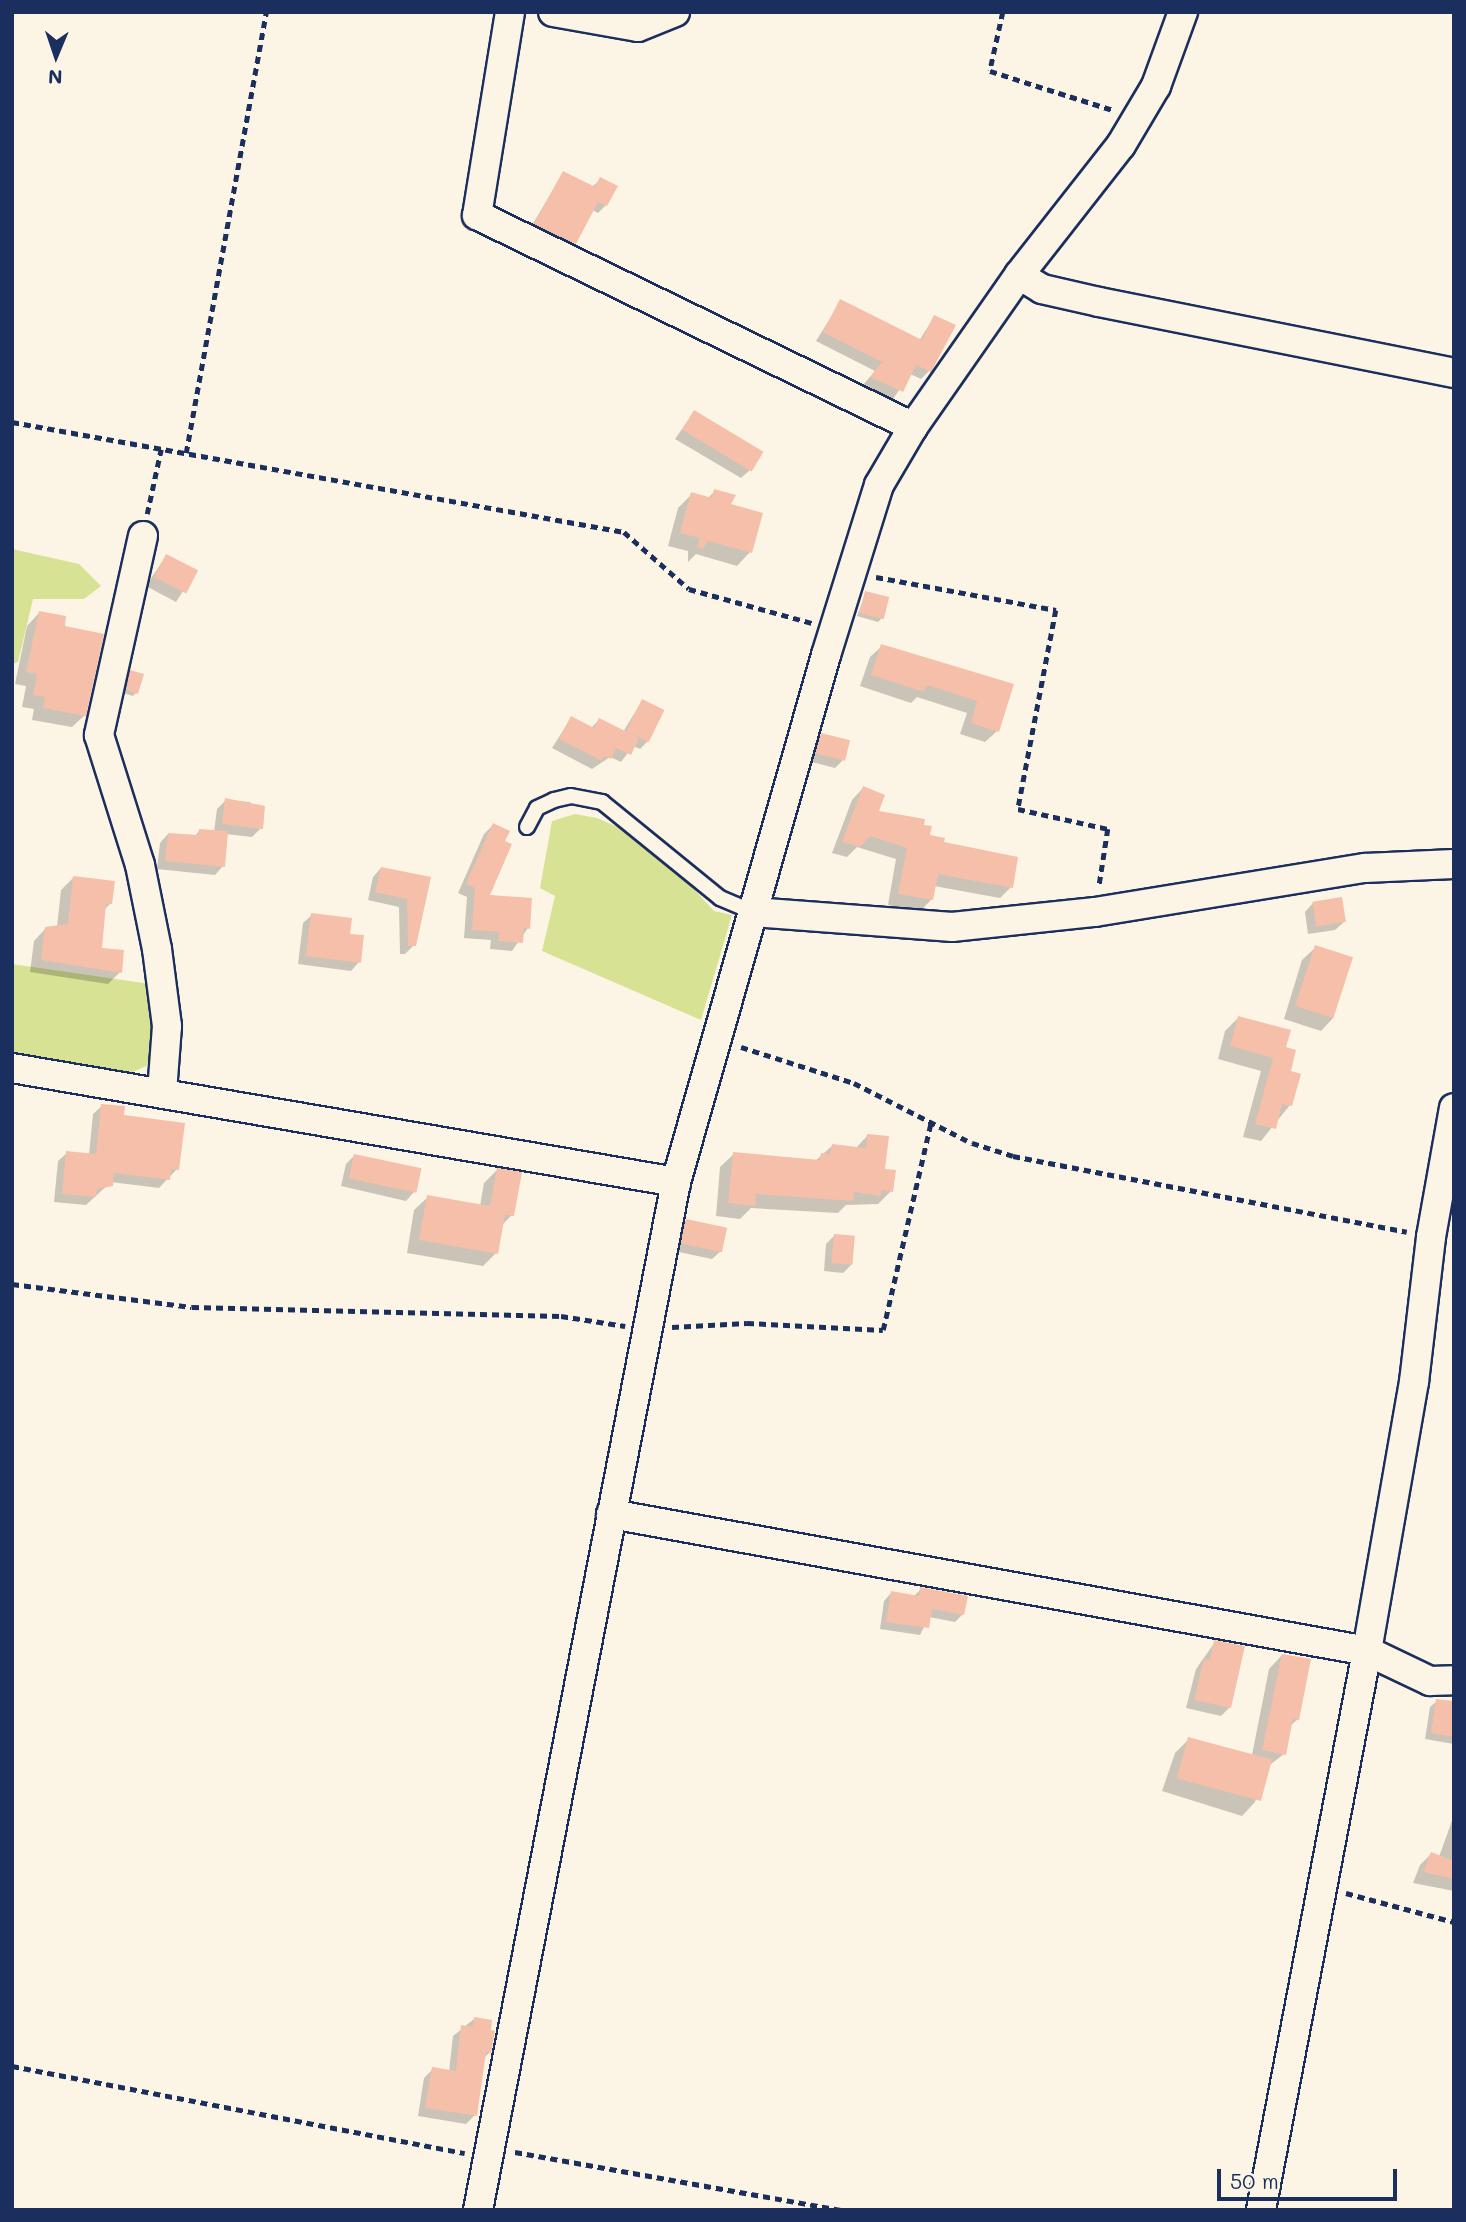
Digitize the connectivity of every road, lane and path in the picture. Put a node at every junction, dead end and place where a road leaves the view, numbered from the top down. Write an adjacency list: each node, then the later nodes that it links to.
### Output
1 (266, 12): 13 (path)
2 (510, 12): 11 (street)
3 (553, 12): 4 (street)
4 (675, 12)
5 (1003, 12): 7 (path)
6 (1183, 12): 7 (street)
7 (1137, 117): 8 (street)
8 (1019, 275): 9 (street); 11 (street)
9 (1454, 373)
10 (12, 422): 12 (path)
11 (912, 427): 15 (street)
12 (161, 449): 13 (path); 14 (path)
13 (186, 453): 16 (path)
14 (143, 536): 23 (street)
15 (852, 572): 16 (street); 20 (path)
16 (834, 629): 19 (street)
17 (527, 827): 19 (lane)
18 (1454, 864): 20 (street)
19 (753, 912): 20 (street); 21 (street)
20 (1095, 912)
21 (717, 1039): 25 (path); 26 (street)
22 (12, 1068): 23 (street)
23 (162, 1092): 26 (street)
24 (1454, 1108): 27 (street)
25 (931, 1122): 27 (path); 29 (path)
26 (676, 1182): 29 (street)
27 (1431, 1237): 31 (street)
28 (12, 1284): 29 (path)
29 (647, 1329): 30 (street)
30 (611, 1514): 31 (street); 36 (street)
31 (1367, 1651): 32 (street); 33 (street)
32 (1454, 1680)
33 (1322, 1887): 34 (path); 39 (street)
34 (1454, 1922)
35 (12, 2066): 36 (path)
36 (488, 2157): 37 (street); 38 (path)
37 (478, 2210)
38 (841, 2210)
39 (1261, 2210)

